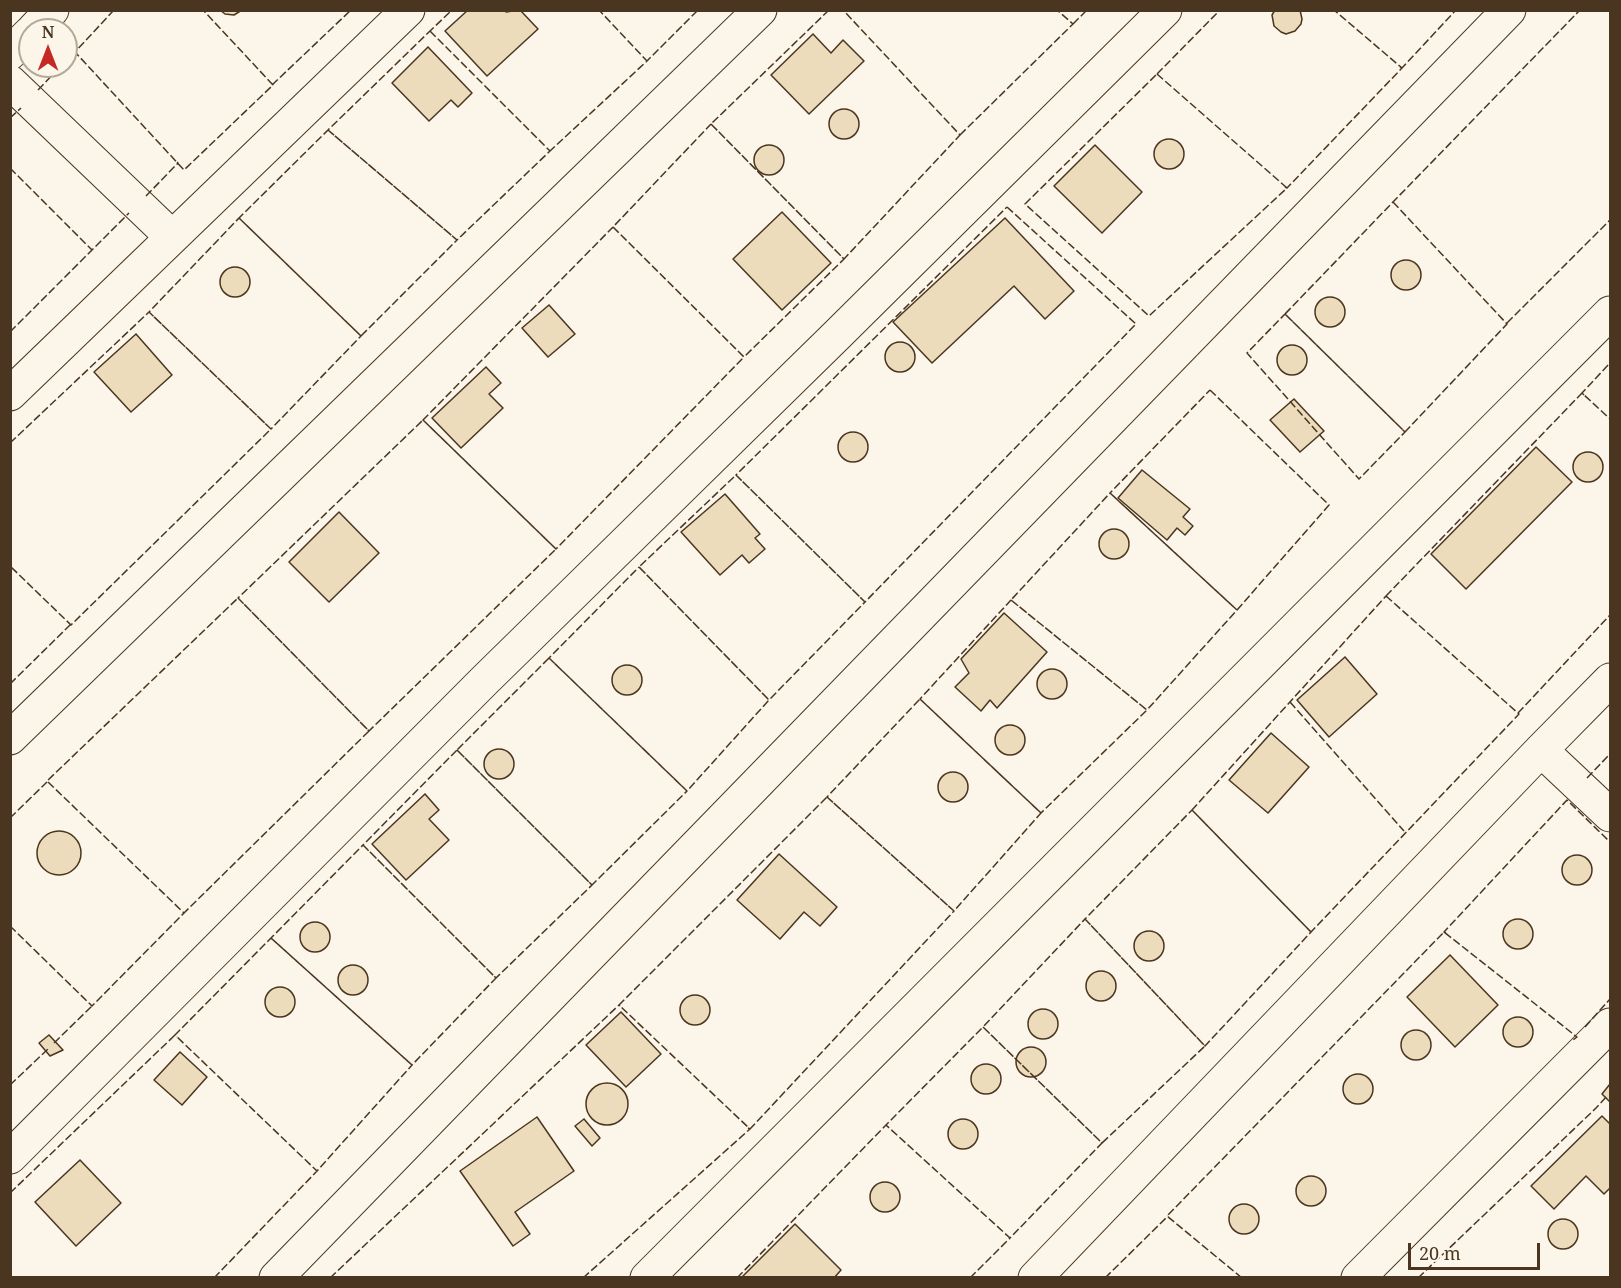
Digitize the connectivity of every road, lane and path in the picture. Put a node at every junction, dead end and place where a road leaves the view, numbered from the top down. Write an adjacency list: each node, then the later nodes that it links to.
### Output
1 (408, 10): 6 (street)
2 (760, 10): 10 (street)
3 (1165, 10): 14 (street)
4 (1509, 10): 15 (street)
5 (10, 82): 6 (street)
6 (172, 237): 8 (street)
7 (1611, 313): 16 (street)
8 (10, 394)
9 (1611, 680): 11 (street)
10 (10, 738)
11 (1541, 750): 12 (street); 17 (street)
12 (1611, 815)
13 (1611, 1025): 18 (street)
14 (10, 1157)
15 (276, 1278)
16 (647, 1278)
17 (1035, 1278)
18 (1358, 1278)

